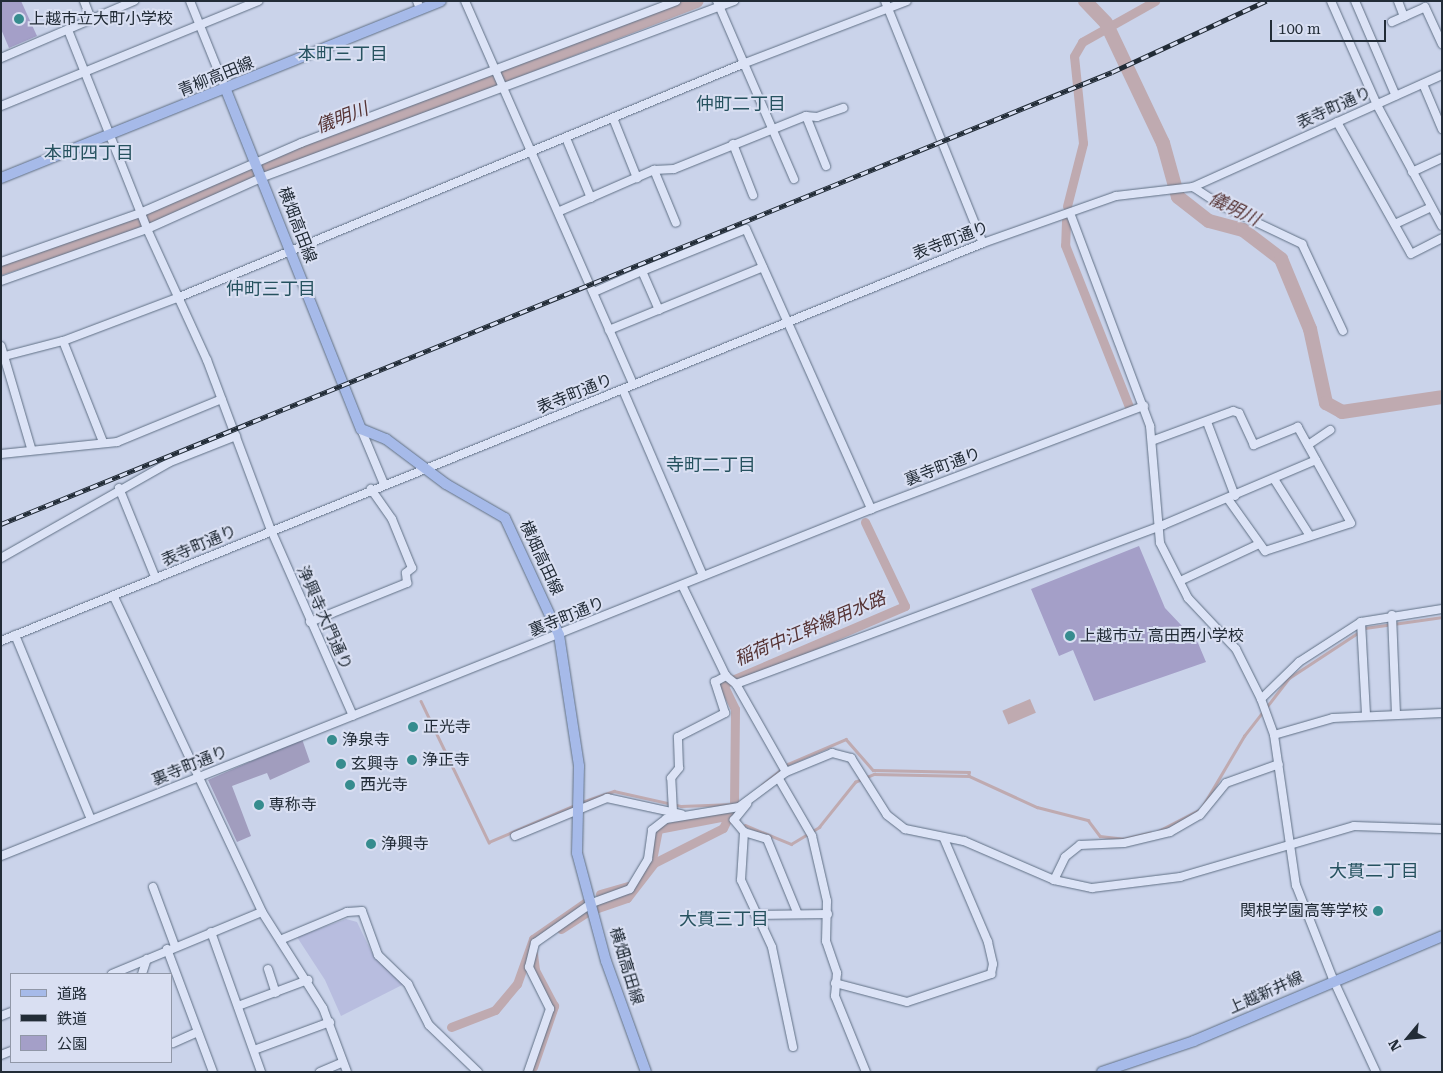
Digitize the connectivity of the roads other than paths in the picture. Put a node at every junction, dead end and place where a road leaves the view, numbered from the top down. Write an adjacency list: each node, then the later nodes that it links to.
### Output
1 (84, 1): 18 (street)
2 (134, 1): 18 (street)
3 (190, 1): 20 (street)
4 (258, 1): 20 (street)
5 (441, 1): 15 (main road, 青柳高田線)
6 (466, 1): 25 (street)
7 (676, 1): 25 (street)
8 (734, 1): 13 (street)
9 (907, 1): 16 (street)
10 (1331, 1): 32 (street)
11 (1355, 1): 31 (street)
12 (1398, 1): 17 (street)
13 (718, 4): 24 (street); 29 (street)
14 (1423, 4): 17 (street); 22 (street)
15 (419, 5): 30 (main road, 青柳高田線)
16 (887, 5): 24 (street); 65 (street)
17 (1404, 17): 19 (street)
18 (91, 20): 21 (street)
19 (1392, 22)
20 (200, 25): 26 (street); 30 (street)
21 (68, 30): 23 (street); 26 (street, 浄興寺大門通り)
22 (1442, 44)
23 (1, 58)
24 (745, 63): 36 (street); 38 (street)
25 (493, 69): 29 (street); 45 (street)
26 (86, 73): 33 (street); 40 (street, 浄興寺大門通り)
27 (1442, 75): 28 (street, 表寺町通り)
28 (1423, 84): 31 (street, 表寺町通り); 39 (street)
29 (504, 88): 43 (street); 49 (street)
30 (226, 90): 40 (main road, 青柳高田線); 45 (main road, 横畑高田線)
31 (1396, 96): 32 (street, 表寺町通り)
32 (1377, 104): 37 (street, 表寺町通り); 48 (street)
33 (1, 106)
34 (843, 108): 35 (street)
35 (806, 116): 38 (street); 46 (street)
36 (613, 118): 41 (street); 51 (street)
37 (1337, 122): 53 (street, 表寺町通り); 61 (street)
38 (774, 128): 42 (street); 52 (street)
39 (1442, 128)
40 (109, 137): 50 (main road, 青柳高田線); 59 (street, 浄興寺大門通り)
41 (566, 138): 43 (street); 55 (street)
42 (734, 144): 47 (street); 54 (street)
43 (533, 153): 57 (street); 66 (street)
44 (1442, 158): 48 (street)
45 (256, 163): 49 (main road, 横畑高田線); 59 (street)
46 (826, 166)
47 (654, 170): 51 (street); 60 (street)
48 (1412, 172): 56 (street)
49 (262, 176): 63 (street); 66 (main road, 横畑高田線)
50 (1, 178)
51 (637, 178): 55 (street)
52 (794, 179)
53 (1193, 187): 58 (street, 表寺町通り); 76 (street)
54 (753, 194)
55 (591, 198): 57 (street)
56 (1431, 207): 61 (street); 62 (street)
57 (560, 211): 71 (street)
58 (1070, 212): 65 (street, 表寺町通り); 83 (street)
59 (140, 213): 63 (street, 浄興寺大門通り); 67 (street)
60 (676, 223)
61 (1395, 224): 64 (street)
62 (1442, 226)
63 (146, 228): 70 (street); 72 (street, 浄興寺大門通り)
64 (1442, 238)
65 (983, 243): 74 (street, 表寺町通り)
66 (291, 252): 72 (street); 85 (main road, 横畑高田線)
67 (1, 262)
68 (762, 267): 69 (street); 73 (street); 74 (street)
69 (642, 271): 71 (street); 73 (street)
70 (1, 281)
71 (594, 292): 75 (street)
72 (177, 298): 77 (street); 82 (street, 浄興寺大門通り)
73 (660, 310): 75 (street)
74 (787, 320): 80 (street, 表寺町通り); 100 (street)
75 (609, 330): 80 (street)
76 (1343, 331)
77 (63, 341): 79 (street); 89 (street)
78 (1, 346): 79 (street)
79 (3, 356): 91 (street)
80 (633, 384): 81 (street, 表寺町通り)
81 (623, 390): 94 (street, 表寺町通り); 108 (street)
82 (222, 399): 87 (street, 浄興寺大門通り); 89 (street)
83 (1144, 406): 88 (street); 100 (street, 裏寺町通り)
84 (1207, 422): 88 (street); 90 (street); 99 (street)
85 (361, 429): 94 (main road, 横畑高田線); 96 (street)
86 (1330, 430): 90 (street)
87 (236, 436): 97 (street); 103 (street, 浄興寺大門通り)
88 (1154, 440): 102 (street)
89 (104, 442): 91 (street)
90 (1308, 445): 93 (street)
91 (31, 448): 92 (street)
92 (1, 454)
93 (1316, 460): 95 (street); 101 (street)
94 (428, 467): 96 (street, 表寺町通り); 118 (main road, 横畑高田線)
95 (1274, 479): 99 (street); 105 (street)
96 (384, 484): 98 (street, 表寺町通り)
97 (119, 488): 107 (street); 109 (street)
98 (371, 489): 103 (street, 表寺町通り); 115 (street)
99 (1231, 498): 102 (street); 106 (street)
100 (871, 509): 108 (street, 裏寺町通り)
101 (1351, 523): 104 (street); 105 (street)
102 (1156, 526): 110 (street); 121 (street)
103 (271, 530): 109 (street, 表寺町通り); 115 (street, 浄興寺大門通り)
104 (1354, 531)
105 (1310, 536): 106 (street)
106 (1259, 544): 110 (street)
107 (1, 558)
108 (703, 576): 111 (street, 裏寺町通り)
109 (156, 579): 112 (street, 表寺町通り)
110 (1180, 581): 122 (street)
111 (682, 585): 118 (street, 裏寺町通り); 120 (street)
112 (114, 598): 117 (street, 表寺町通り); 130 (street)
113 (1442, 609): 114 (street)
114 (1392, 614): 116 (street); 126 (street)
115 (310, 622): 125 (street, 浄興寺大門通り)
116 (1361, 622): 122 (street); 124 (street)
117 (15, 635): 119 (street, 表寺町通り); 137 (street)
118 (559, 635): 125 (street, 裏寺町通り); 133 (main road, 横畑高田線)
119 (1, 641)
120 (726, 676): 121 (street); 135 (street)
121 (736, 684): 129 (street)
122 (1261, 699): 127 (street)
123 (1442, 713): 126 (street)
124 (1366, 714): 126 (street); 127 (street)
125 (353, 716): 130 (street, 裏寺町通り)
126 (1396, 716)
127 (1274, 734): 128 (street)
128 (1279, 764): 143 (street); 145 (street)
129 (786, 772): 131 (street); 142 (street)
130 (198, 778): 137 (street, 裏寺町通り); 148 (street)
131 (779, 779): 132 (street); 150 (street)
132 (751, 800): 134 (street); 138 (street)
133 (581, 805): 135 (street); 141 (street); 147 (main road, 横畑高田線)
134 (723, 809): 136 (street); 138 (street)
135 (673, 812): 136 (street)
136 (683, 814): 147 (street)
137 (91, 819): 144 (street, 裏寺町通り)
138 (734, 820): 140 (street)
139 (1442, 829): 143 (street)
140 (744, 832): 149 (street); 151 (street)
141 (515, 836)
142 (944, 839): 145 (street); 162 (street)
143 (1290, 842): 145 (street); 160 (street)
144 (1, 856)
145 (1054, 880)
146 (153, 887): 155 (street)
147 (592, 903): 176 (street); 177 (main road, 横畑高田線)
148 (262, 912): 152 (street); 154 (street)
149 (797, 912): 150 (street); 151 (street)
150 (828, 914): 162 (street)
151 (755, 915): 168 (street)
152 (212, 932): 155 (street); 164 (street)
153 (1442, 936): 160 (main road, 上越新井線)
154 (280, 940): 161 (street); 175 (street)
155 (171, 947): 156 (street); 166 (street)
156 (147, 959): 158 (street); 159 (street)
157 (268, 969): 163 (street)
158 (114, 973)
159 (142, 973)
160 (1333, 979): 179 (main road, 上越新井線); 180 (street)
161 (308, 980): 163 (street); 165 (street)
162 (835, 983): 178 (street)
163 (276, 993): 164 (street)
164 (238, 1006): 169 (street)
165 (330, 1022): 169 (street); 170 (street)
166 (198, 1032): 167 (street); 171 (street)
167 (173, 1043)
168 (793, 1047)
169 (254, 1050): 172 (street)
170 (343, 1062): 173 (street); 174 (street)
171 (211, 1071)
172 (261, 1072)
173 (320, 1072)
174 (347, 1072)
175 (478, 1072)
176 (528, 1072)
177 (646, 1072)
178 (866, 1072)
179 (1102, 1072)
180 (1376, 1072)

